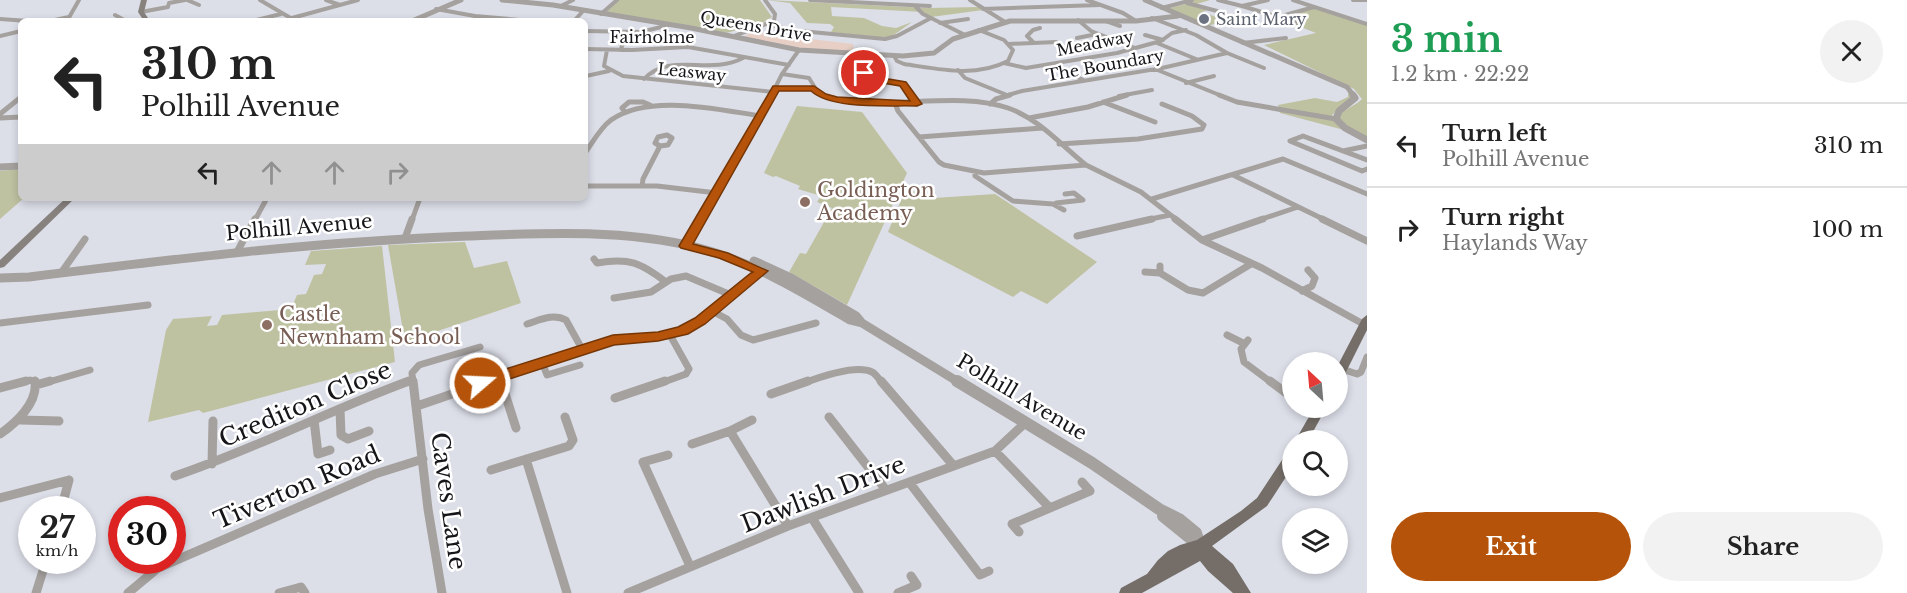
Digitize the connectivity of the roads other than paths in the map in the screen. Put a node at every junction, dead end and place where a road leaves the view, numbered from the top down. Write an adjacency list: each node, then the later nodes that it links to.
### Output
1 (79, 0): 47 (street)
2 (144, 0): 41 (main road)
3 (186, 0): 26 (street); 41 (street)
4 (260, 0): 42 (street)
5 (326, 0): 29 (street)
6 (358, 0): 29 (street)
7 (502, 0): 24 (street, Queens Drive)
8 (573, 0): 30 (street)
9 (617, 0): 43 (street)
10 (765, 0): 66 (street)
11 (810, 0): 27 (street)
12 (875, 0): 27 (street)
13 (970, 0): 38 (street)
14 (1008, 0): 33 (street)
15 (1087, 0): 28 (street)
16 (1144, 0): 36 (street)
17 (1192, 0): 25 (street)
18 (1218, 0): 34 (street)
19 (1268, 0): 34 (street)
20 (1293, 0): 35 (street)
21 (1353, 0): 22 (street)
22 (1367, 0)
23 (455, 1): 37 (street)
24 (520, 1): 30 (street, Queens Drive)
25 (1187, 3): 36 (street); 40 (street)
26 (199, 5)
27 (877, 5): 31 (street)
28 (1100, 5): 33 (street); 62 (street)
29 (341, 6): 51 (street)
30 (561, 6): 39 (street, Queens Drive)
31 (915, 6): 32 (street); 55 (street)
32 (930, 6)
33 (1017, 6): 38 (street)
34 (1242, 6): 46 (street)
35 (1316, 6): 46 (street); 67 (street)
36 (1162, 8): 45 (street)
37 (436, 9): 52 (street); 53 (street)
38 (983, 9): 63 (street)
39 (583, 11): 43 (street, Queens Drive); 54 (street)
40 (1217, 11)
41 (141, 12): 49 (main road)
42 (281, 14): 50 (street); 51 (street)
43 (601, 14): 68 (street, Queens Drive)
44 (115, 15): 48 (street)
45 (1178, 16): 56 (street, Queens Drive); 87 (street)
46 (1278, 17): 65 (street)
47 (69, 18)
48 (120, 18)
49 (145, 18)
50 (264, 18)
51 (292, 18)
52 (418, 18)
53 (492, 18)
54 (575, 18)
55 (931, 18): 64 (street); 66 (street)
56 (1152, 18): 62 (street, Queens Drive); 73 (street)
57 (0, 19): 58 (street)
58 (18, 19)
59 (968, 19): 64 (street)
60 (1078, 20): 61 (street, Queens Drive); 63 (street, Queens Drive); 77 (street)
61 (1106, 21): 62 (street, Queens Drive); 69 (street)
62 (1136, 21)
63 (1005, 22): 72 (street, Queens Drive)
64 (940, 23): 79 (street)
65 (1298, 23)
66 (768, 24): 80 (street)
67 (1367, 24)
68 (669, 25): 75 (street); 80 (street, Queens Drive)
69 (1120, 26)
70 (1040, 28): 85 (street)
71 (18, 30): 76 (street)
72 (980, 30): 79 (street, Queens Drive); 88 (street)
73 (1186, 30): 83 (street, Meadway); 94 (street)
74 (588, 31): 75 (street)
75 (625, 32): 92 (street)
76 (0, 34)
77 (1097, 34): 81 (street); 89 (street)
78 (1145, 34): 83 (street)
79 (965, 35): 95 (street, Queens Drive)
80 (734, 36): 93 (street, Queens Drive)
81 (1077, 38)
82 (1286, 38): 87 (street)
83 (1163, 40): 86 (street, Meadway)
84 (1056, 42): 85 (street)
85 (1034, 43): 88 (street)
86 (1157, 43): 89 (street, Meadway); 97 (street)
87 (1243, 43): 128 (street)
88 (1009, 44): 99 (street)
89 (1135, 48): 100 (street, Meadway)
90 (588, 49): 91 (street, Fairholme)
91 (608, 50): 92 (street, Fairholme); 105 (street)
92 (621, 50): 96 (street, Fairholme)
93 (799, 50): 95 (street, Queens Drive); 101 (street)
94 (1227, 53): 97 (street, The Boundary); 102 (street)
95 (894, 56): 106 (street, Meadway)
96 (743, 58): 101 (street, Fairholme); 110 (street)
97 (1196, 59): 103 (street, The Boundary)
98 (1152, 62): 103 (street)
99 (1004, 63): 100 (street, Meadway); 106 (street, Meadway)
100 (1052, 64): 112 (street)
101 (789, 65): 107 (street)
102 (1256, 65)
103 (1166, 67): 104 (street, The Boundary)
104 (1155, 69): 112 (street, The Boundary); 113 (street)
105 (609, 70): 108 (street); 110 (street, Leasway)
106 (958, 70): 117 (street)
107 (782, 74): 114 (street); 115 (street)
108 (588, 75)
109 (1214, 76): 113 (street)
110 (645, 79): 115 (street, Leasway)
111 (874, 79): 121 (street)
112 (1083, 80): 117 (street, The Boundary)
113 (1186, 83): 128 (street)
114 (814, 88): 115 (street, Leasway); 120 (street)
115 (775, 90): 125 (street)
116 (1152, 90): 119 (street)
117 (1007, 95): 122 (street, The Boundary)
118 (18, 100): 124 (street)
119 (1103, 102): 127 (street); 129 (street)
120 (895, 104): 121 (street); 131 (street)
121 (917, 104): 122 (street)
122 (990, 104): 127 (street)
123 (1162, 104): 133 (street)
124 (0, 116): 126 (street)
125 (762, 116): 136 (street); 147 (street)
126 (18, 117)
127 (1029, 117): 130 (street)
128 (1336, 119): 132 (street)
129 (1155, 122)
130 (1042, 128): 131 (street); 133 (street)
131 (919, 137): 143 (street)
132 (1367, 140)
133 (1059, 144): 139 (street)
134 (660, 146): 146 (street)
135 (1367, 146): 137 (street)
136 (588, 149)
137 (1343, 151): 138 (street); 142 (street)
138 (1367, 160)
139 (1086, 165): 143 (street); 150 (street)
140 (18, 166): 141 (street)
141 (0, 167)
142 (1367, 169)
143 (975, 172): 154 (street)
144 (1233, 175): 148 (street); 150 (street); 155 (street)
145 (588, 186): 146 (street)
146 (642, 186): 147 (street)
147 (717, 193): 163 (street)
148 (1367, 194)
149 (1065, 195): 154 (street)
150 (1152, 199): 157 (street)
151 (68, 201): 166 (main road)
152 (265, 201): 164 (street)
153 (419, 201): 160 (street)
154 (1056, 203): 156 (street)
155 (1298, 207): 161 (street); 162 (street)
156 (1064, 210)
157 (1170, 215): 158 (street); 161 (street)
158 (1077, 236)
159 (85, 238): 171 (street)
160 (405, 238): 163 (street, Polhill Avenue); 164 (street, Polhill Avenue)
161 (1202, 240): 167 (street)
162 (1367, 241)
163 (687, 243): 168 (street, Polhill Avenue)
164 (237, 252): 171 (street, Polhill Avenue)
165 (594, 259): 173 (street)
166 (3, 260)
167 (1251, 264): 170 (street); 174 (street)
168 (764, 268): 175 (street); 209 (street, Polhill Avenue)
169 (1308, 270): 174 (street)
170 (1145, 272)
171 (61, 273): 172 (street, Polhill Avenue)
172 (0, 278)
173 (666, 282): 175 (street); 176 (street)
174 (1302, 291): 180 (street)
175 (731, 296): 178 (street)
176 (614, 298)
177 (148, 305): 181 (street)
178 (712, 311): 179 (street); 183 (street)
179 (810, 322)
180 (1366, 322): 187 (main road)
181 (0, 323)
182 (527, 324): 186 (street)
183 (670, 335): 186 (street); 199 (street)
184 (1227, 335): 197 (street)
185 (474, 346): 194 (street)
186 (582, 350): 189 (street)
187 (1348, 357)
188 (1367, 357): 192 (street)
189 (542, 362): 190 (street); 193 (street)
190 (580, 365)
191 (90, 370): 195 (street)
192 (1348, 373)
193 (499, 376): 200 (street); 210 (street)
194 (412, 380): 200 (street, Caves Lane); 201 (street, Crediton Close)
195 (36, 385): 196 (street); 204 (street)
196 (0, 388)
197 (1282, 390)
198 (771, 394): 221 (street)
199 (615, 398)
200 (417, 406): 218 (street, Caves Lane)
201 (340, 409): 205 (street, Crediton Close); 211 (street)
202 (565, 417): 219 (street)
203 (829, 417): 227 (street)
204 (20, 420): 207 (street); 213 (street)
205 (314, 420): 215 (street); 220 (street, Crediton Close)
206 (753, 420): 212 (street)
207 (59, 421)
208 (213, 421): 220 (street, Crediton Close)
209 (1025, 423): 216 (street, Dawlish Drive); 234 (street, Polhill Avenue)
210 (516, 428)
211 (369, 431)
212 (730, 432): 214 (street); 232 (street)
213 (1, 433)
214 (692, 444)
215 (330, 450)
216 (995, 451): 221 (street, Dawlish Drive); 230 (street)
217 (668, 454): 235 (street)
218 (423, 459): 241 (street, Tiverton Road); 244 (street, Caves Lane)
219 (526, 459): 222 (street); 245 (street)
220 (212, 464): 224 (street, Crediton Close)
221 (953, 465): 225 (street, Dawlish Drive)
222 (491, 470)
223 (1282, 472): 234 (main road)
224 (175, 476)
225 (909, 482): 227 (street, Dawlish Drive); 236 (street)
226 (1082, 482): 230 (street)
227 (886, 490): 231 (street, Dawlish Drive)
228 (65, 496): 229 (street)
229 (0, 498)
230 (1050, 508): 233 (street)
231 (812, 518): 232 (street, Dawlish Drive); 247 (street)
232 (788, 526): 235 (street, Dawlish Drive)
233 (1019, 532)
234 (1200, 546): 239 (main road); 249 (main road)
235 (690, 566): 246 (street, Dawlish Drive)
236 (988, 571)
237 (42, 574): 240 (street)
238 (911, 576): 248 (street)
239 (1240, 590)
240 (36, 593)
241 (128, 593)
242 (279, 593): 243 (street)
243 (305, 593)
244 (442, 593)
245 (567, 593)
246 (628, 593)
247 (859, 593)
248 (898, 593)
249 (1127, 593)

